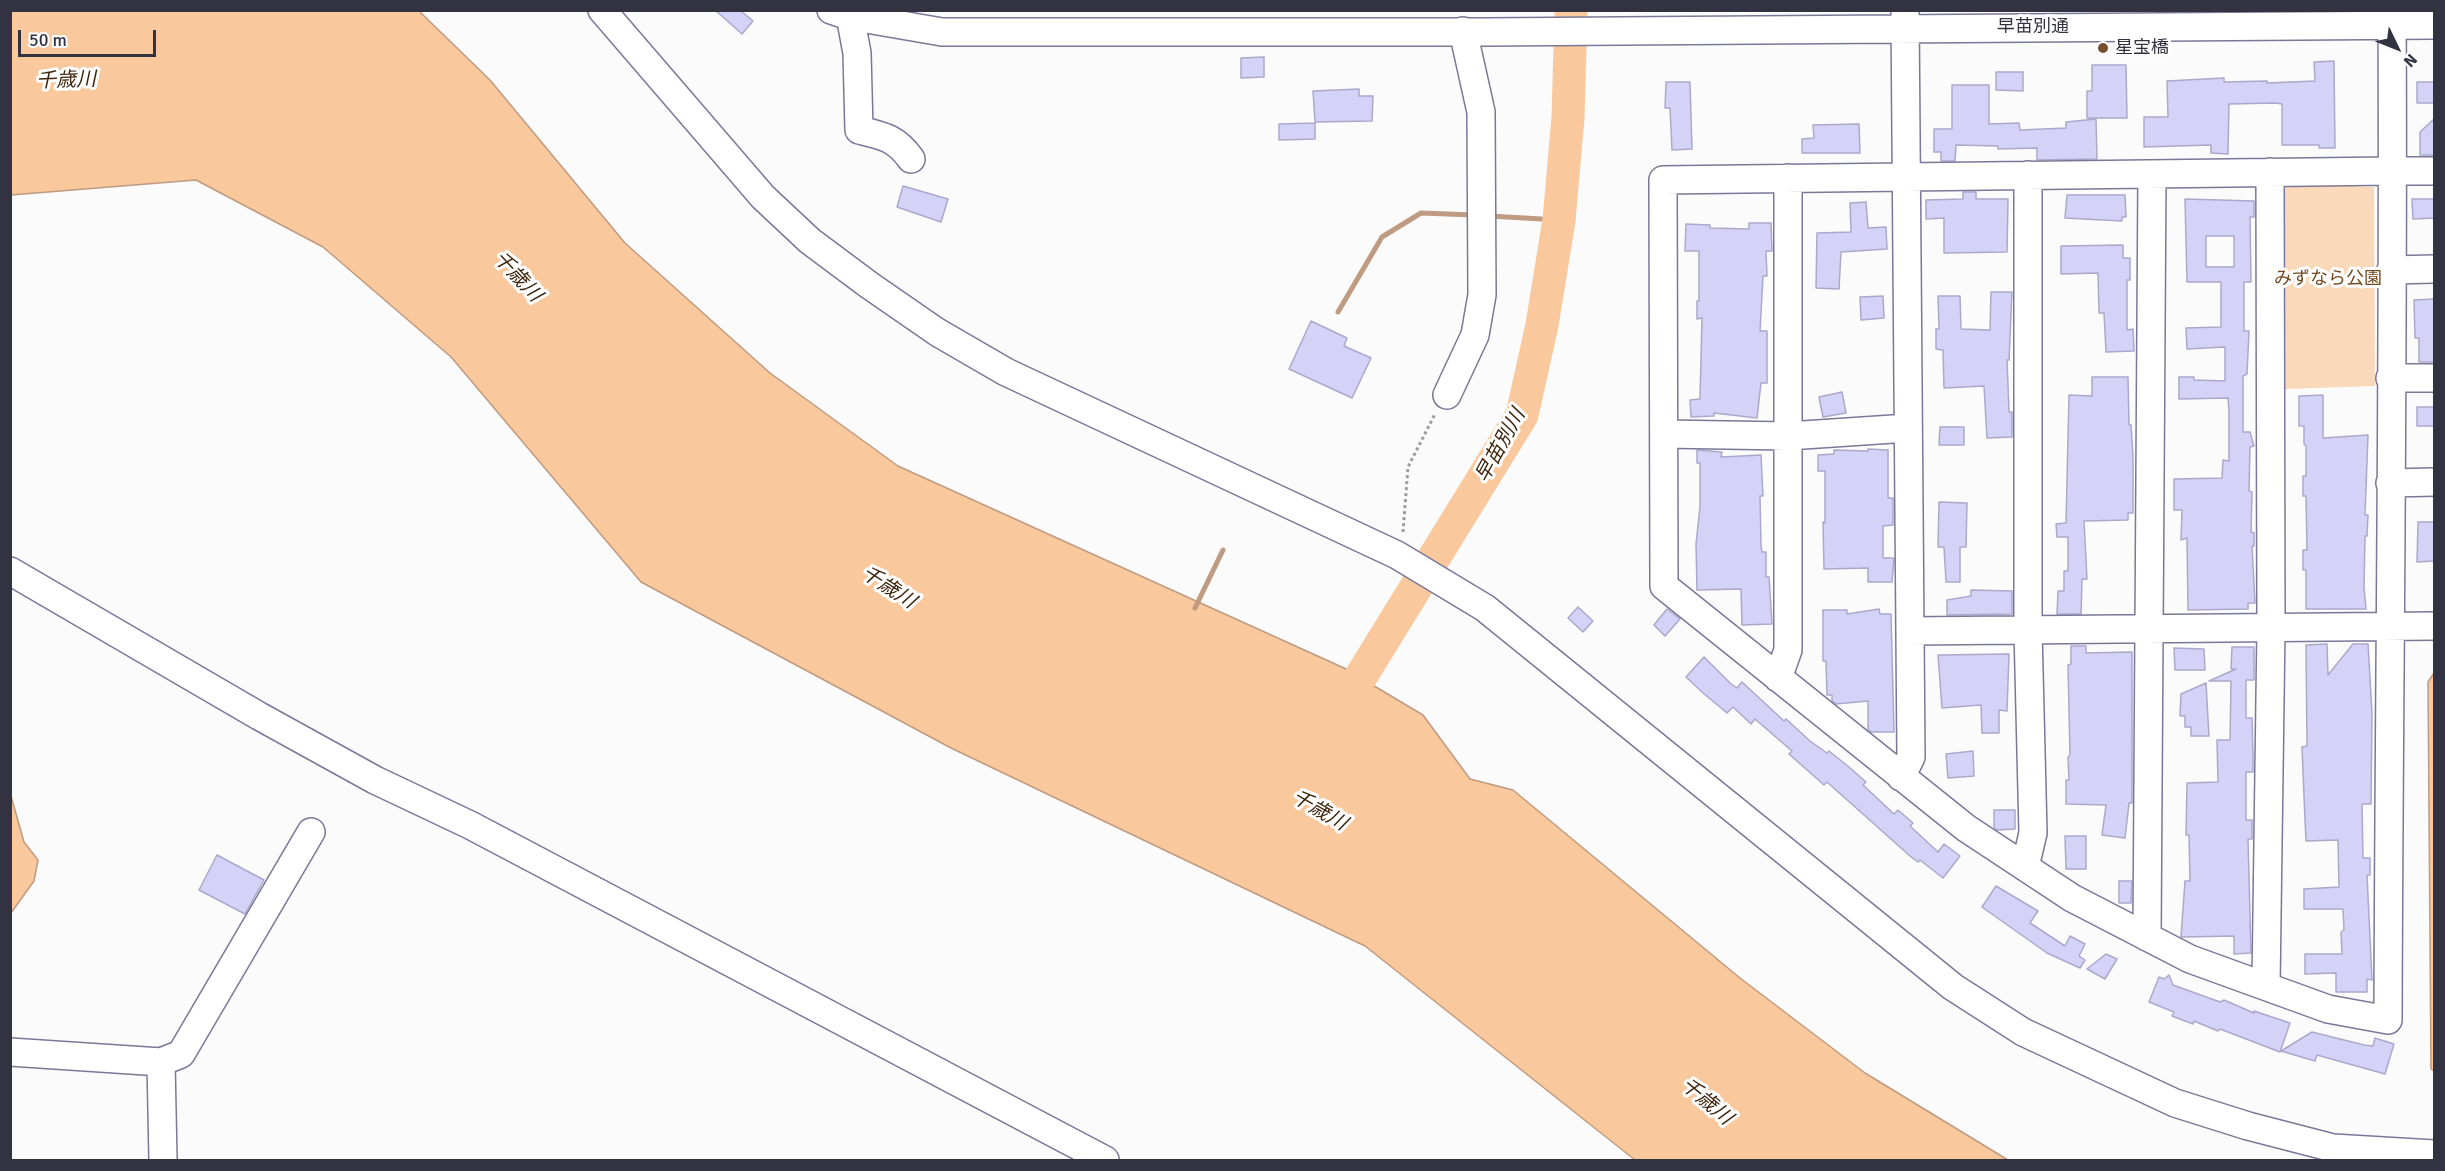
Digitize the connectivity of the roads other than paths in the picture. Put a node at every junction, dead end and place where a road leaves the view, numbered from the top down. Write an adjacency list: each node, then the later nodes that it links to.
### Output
1 (602, 10): 40 (street)
2 (843, 12): 6 (street, 早苗別通); 7 (street)
3 (2392, 18): 4 (street, 早苗別通); 5 (street, 早苗別通); 8 (street)
4 (1905, 19): 6 (street, 早苗別通); 13 (street)
5 (2434, 25)
6 (1475, 31): 19 (street)
7 (911, 159)
8 (2391, 171): 9 (street); 10 (street); 16 (street)
9 (2434, 171)
10 (2270, 172): 11 (street); 27 (street)
11 (2152, 174): 12 (street); 29 (street)
12 (2028, 175): 13 (street); 30 (street)
13 (1906, 177): 14 (street); 20 (street)
14 (1788, 178): 21 (street); 22 (street)
15 (2434, 269): 16 (street)
16 (2391, 270): 17 (street)
17 (2390, 378): 18 (street); 24 (street)
18 (2434, 378)
19 (1447, 395)
20 (1908, 428): 22 (street); 31 (street)
21 (1664, 434): 22 (street); 32 (street)
22 (1788, 436): 32 (street)
23 (2434, 482): 24 (street)
24 (2390, 483): 28 (street)
25 (10, 571): 42 (street)
26 (2434, 626): 28 (street)
27 (2271, 627): 28 (street); 29 (street); 37 (street)
28 (2389, 627): 37 (street)
29 (2150, 628): 30 (street); 36 (street)
30 (2028, 630): 31 (street); 35 (street)
31 (1910, 631): 33 (street)
32 (1778, 678): 33 (street)
33 (1901, 777): 35 (street)
34 (311, 832): 39 (street)
35 (2025, 867): 36 (street)
36 (2147, 937): 37 (street)
37 (2266, 986)
38 (10, 1052): 39 (street)
39 (161, 1062): 41 (street)
40 (2434, 1155)
41 (163, 1161)
42 (1105, 1161)

